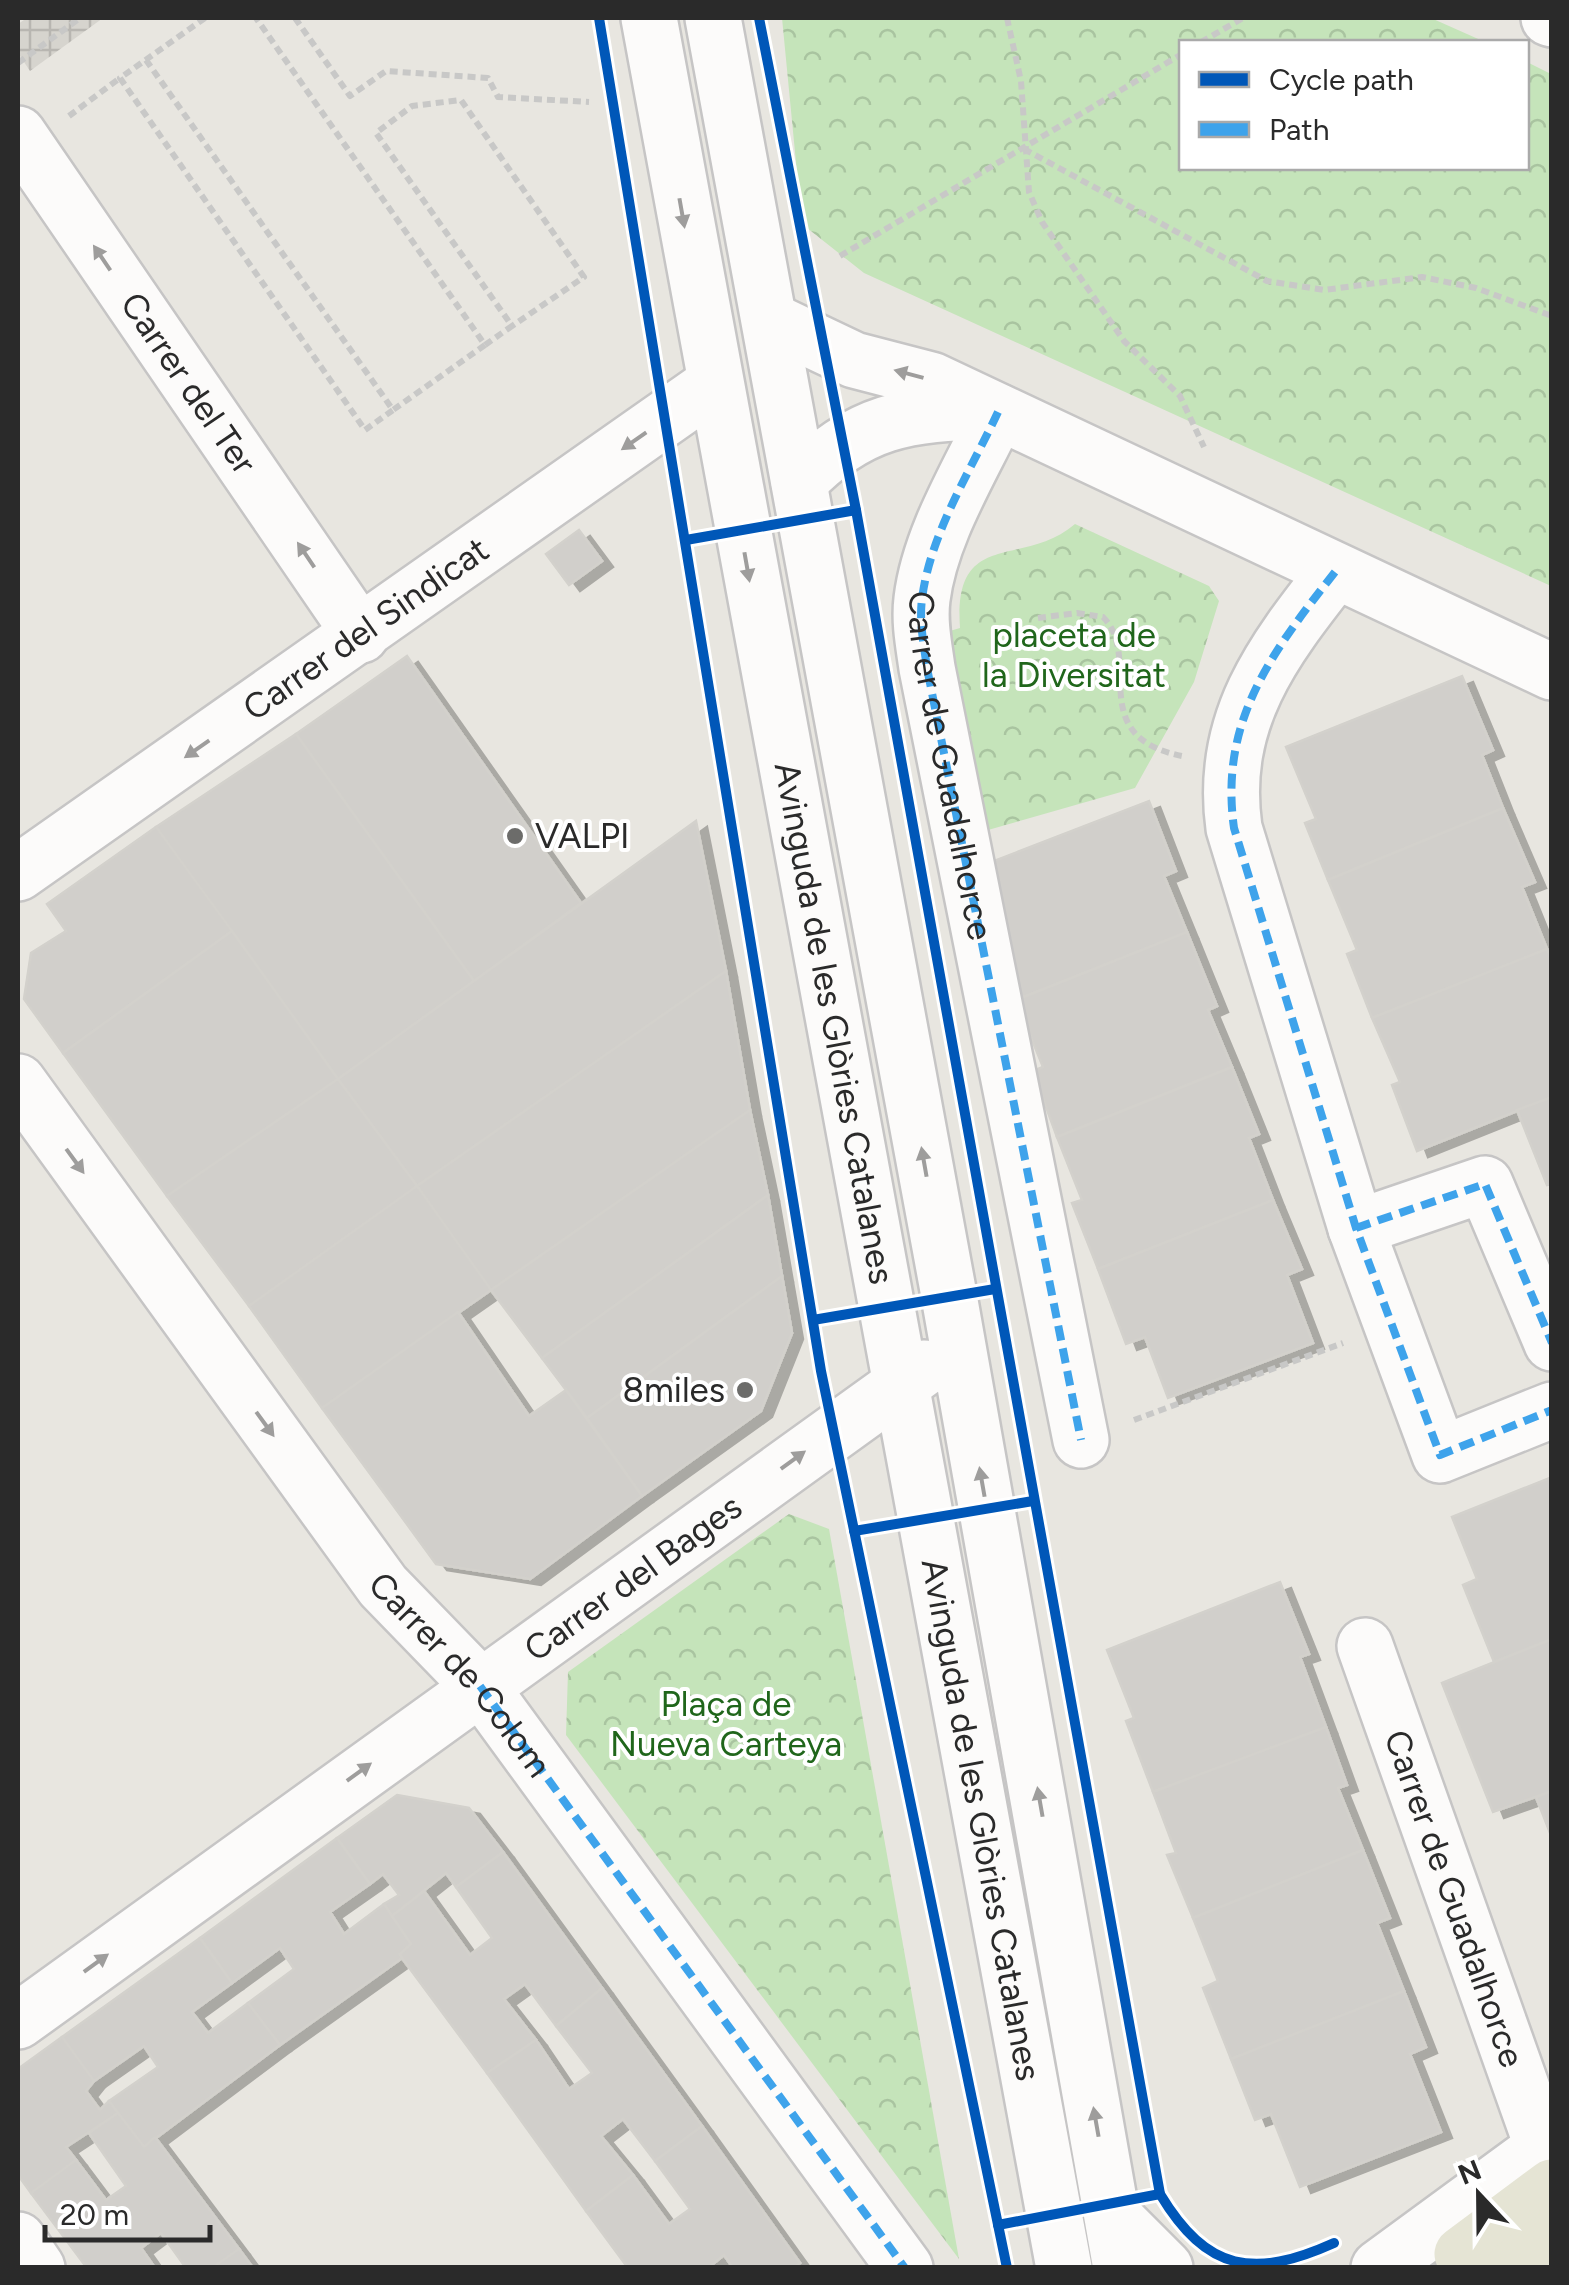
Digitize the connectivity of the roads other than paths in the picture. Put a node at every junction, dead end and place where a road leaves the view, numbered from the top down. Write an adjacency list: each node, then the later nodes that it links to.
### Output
1 (648, 18): 5 (street, Avinguda de les Glòries Catalanes, one-way to 5)
2 (713, 18): 4 (street, Avinguda de les Glòries Catalanes)
3 (41, 126): 9 (street, Carrer del Ter, one-way to 3)
4 (772, 320): 6 (street, one-way to 4); 7 (street, Avinguda de les Glòries Catalanes)
5 (714, 384): 9 (street, Carrer del Sindicat, one-way to 9); 16 (street, Avinguda de les Glòries Catalanes, one-way to 16)
6 (998, 412): 7 (street); 8 (street); 18 (street, Carrer de Guadalhorce)
7 (800, 482): 15 (street, Avinguda de les Glòries Catalanes, one-way to 7)
8 (1336, 572): 10 (street); 13 (street)
9 (361, 636): 11 (street, Carrer del Sindicat, one-way to 11)
10 (1552, 672)
11 (18, 873)
12 (18, 1082): 20 (street, Carrer de Colom, one-way to 20)
13 (1356, 1228): 14 (street); 17 (street)
14 (1552, 1342)
15 (958, 1346): 16 (street, Carrer del Bages); 25 (street, Avinguda de les Glòries Catalanes, one-way to 15)
16 (898, 1384): 20 (street, Carrer del Bages, one-way to 16); 29 (street, Avinguda de les Glòries Catalanes)
17 (1552, 1410)
18 (1082, 1440)
19 (1365, 1646): 22 (street, Carrer de Guadalhorce)
20 (480, 1686): 21 (street, Carrer del Bages, one-way to 20); 28 (street, Carrer de Colom)
21 (18, 2021)
22 (1548, 2159): 26 (main road); 31 (street)
23 (1552, 2239): 26 (main road)
24 (18, 2240): 27 (street)
25 (1118, 2242): 30 (street, Avinguda de les Glòries Catalanes)
26 (1488, 2261)
27 (37, 2268)
28 (905, 2268)
29 (1064, 2268)
30 (1165, 2268)
31 (1379, 2268)

